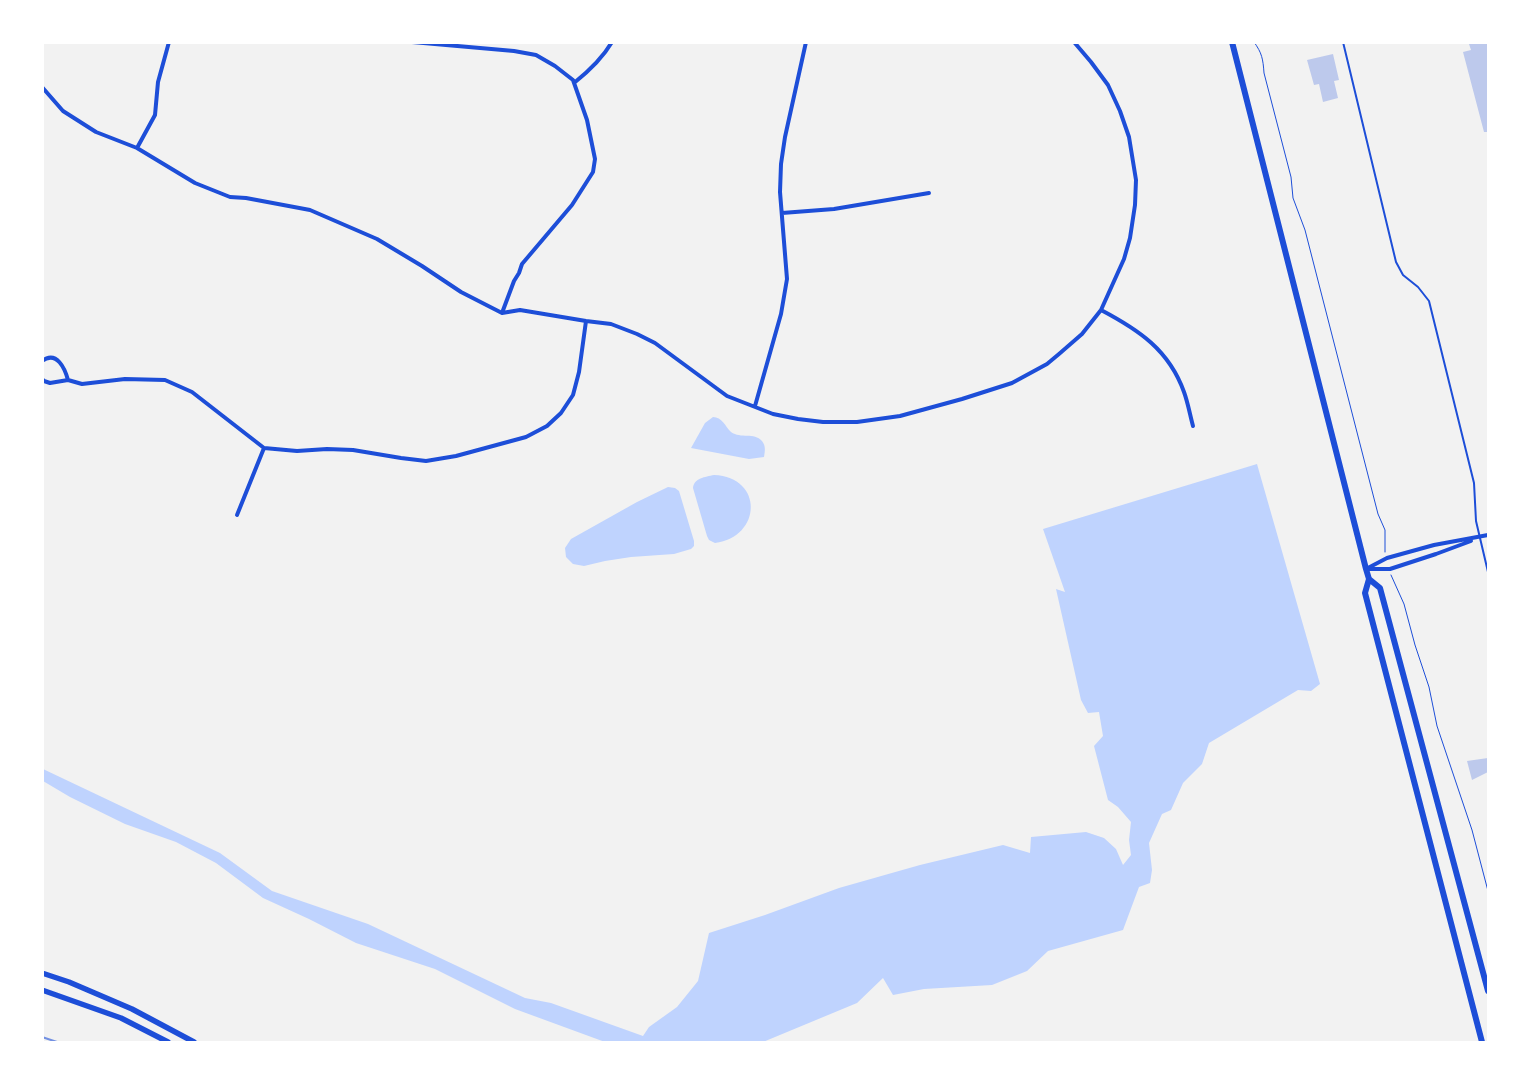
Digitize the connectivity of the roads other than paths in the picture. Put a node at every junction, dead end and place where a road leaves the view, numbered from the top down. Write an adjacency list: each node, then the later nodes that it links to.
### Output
1 (169, 42): 10 (street)
2 (412, 42): 8 (street)
3 (612, 42): 8 (street)
4 (806, 42): 12 (street)
5 (1074, 42): 13 (street)
6 (1232, 42): 25 (main road)
7 (1343, 42): 24 (lane)
8 (574, 83): 14 (street)
9 (42, 88): 10 (street)
10 (137, 148): 14 (street)
11 (929, 193): 12 (street)
12 (782, 213): 19 (street)
13 (1101, 310): 19 (street); 20 (street)
14 (502, 313): 15 (street)
15 (586, 321): 19 (street); 21 (street)
16 (42, 361): 18 (street)
17 (42, 379): 18 (street)
18 (68, 380): 21 (street)
19 (755, 406)
20 (1193, 426)
21 (264, 448): 22 (street)
22 (237, 515)
23 (1488, 535): 24 (street)
24 (1480, 537): 25 (street); 25 (street); 26 (lane)
25 (1366, 569): 27 (main road)
26 (1488, 572)
27 (1370, 580): 30 (main road); 33 (main road)
28 (42, 974): 32 (main road)
29 (42, 990): 31 (main road)
30 (1488, 991)
31 (168, 1042)
32 (194, 1042)
33 (1482, 1042)

